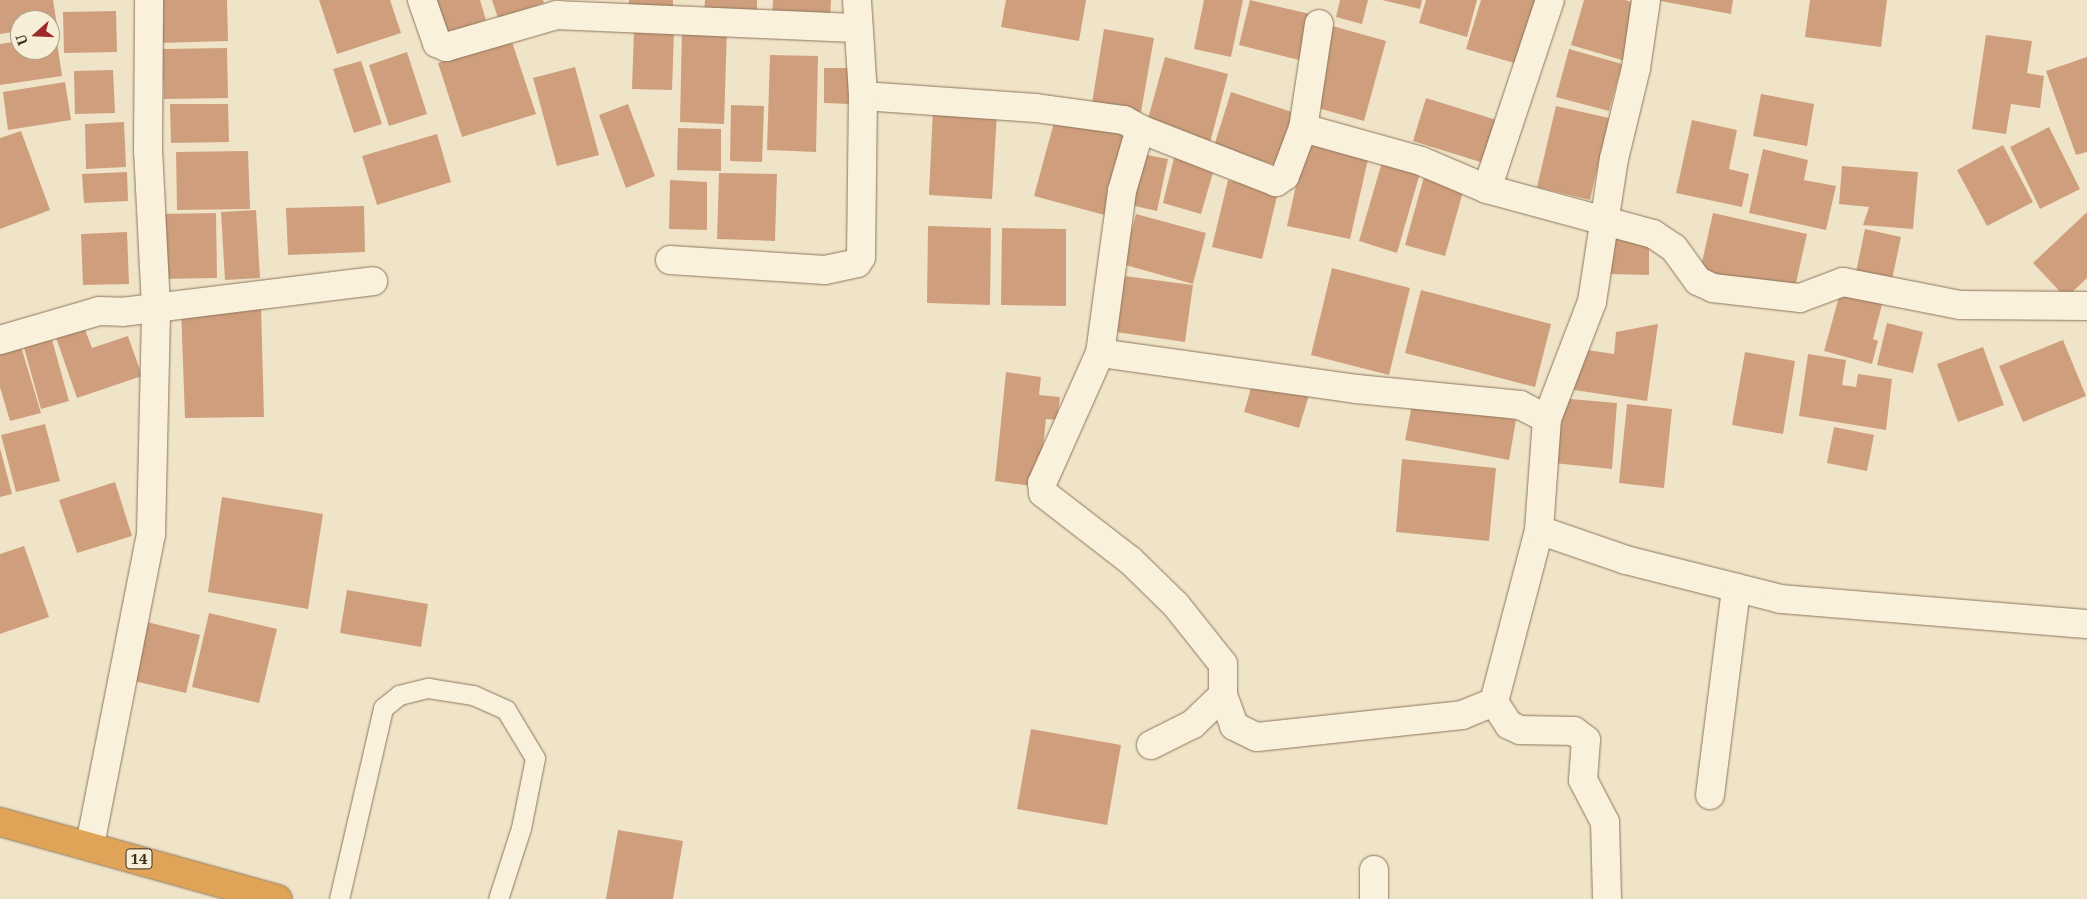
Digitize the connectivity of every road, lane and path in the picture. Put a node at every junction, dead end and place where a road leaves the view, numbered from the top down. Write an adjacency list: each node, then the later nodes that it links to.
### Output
1 (149, 0): 16 (street)
2 (422, 0): 7 (street)
3 (857, 0): 7 (street)
4 (1550, 0): 11 (street)
5 (1646, 0): 12 (street)
6 (1319, 24): 9 (street)
7 (858, 28): 8 (street)
8 (863, 96): 10 (street); 13 (street)
9 (1303, 128): 10 (street); 11 (street)
10 (1140, 129): 18 (street)
11 (1486, 189): 12 (street)
12 (1604, 222): 15 (street); 19 (street)
13 (670, 260)
14 (373, 281): 16 (street)
15 (2087, 306)
16 (156, 307): 17 (street); 28 (street)
17 (0, 340)
18 (1100, 353): 19 (street); 23 (street)
19 (1547, 419): 20 (street)
20 (1538, 530): 21 (street); 24 (street)
21 (1736, 588): 22 (street); 26 (street)
22 (2087, 624)
23 (1223, 696): 24 (street); 25 (street)
24 (1494, 702): 34 (street)
25 (1151, 745)
26 (1710, 795)
27 (0, 822): 28 (highway, 14)
28 (90, 845): 30 (highway, 14)
29 (1374, 870): 33 (street)
30 (277, 899)
31 (339, 899): 32 (lane)
32 (498, 899)
33 (1374, 899)
34 (1607, 899)

